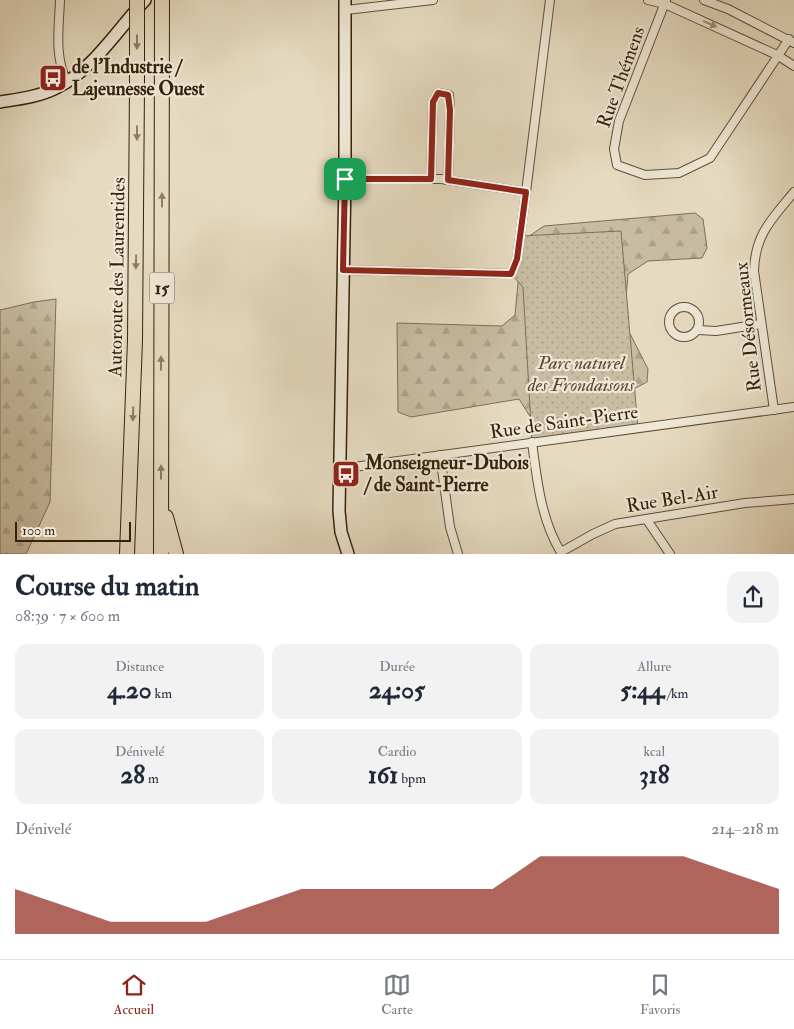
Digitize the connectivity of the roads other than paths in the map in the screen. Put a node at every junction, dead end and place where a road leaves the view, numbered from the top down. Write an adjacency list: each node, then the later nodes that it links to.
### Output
1 (60, 0): 14 (street)
2 (137, 0): 33 (highway, Autoroute des Laurentides / 15, one-way to 33, bridge)
3 (145, 0): 14 (street)
4 (162, 0): 29 (highway, 15, one-way to 4)
5 (432, 0): 10 (street)
6 (550, 0): 19 (street)
7 (648, 0): 9 (street)
8 (704, 0): 11 (street)
9 (666, 2): 12 (street, one-way to 12); 12 (street, Rue Thémens)
10 (345, 5): 16 (street)
11 (791, 41): 12 (street, Rue Thémens)
12 (778, 55): 13 (street)
13 (794, 66)
14 (67, 82): 15 (street)
15 (0, 102)
16 (345, 179): 17 (street); 21 (street)
17 (431, 179): 18 (street); 18 (street)
18 (448, 180): 19 (street)
19 (526, 192): 21 (street)
20 (794, 192): 22 (street, Rue Désormeaux)
21 (343, 270): 28 (street)
22 (761, 324): 23 (street); 25 (street, Rue Désormeaux)
23 (698, 330): 23 (street)
24 (794, 408): 25 (street, Rue de Saint-Pierre)
25 (774, 410): 26 (street, Rue de Saint-Pierre)
26 (532, 442): 27 (street, Rue de Saint-Pierre); 32 (street)
27 (440, 455): 28 (street, Rue de Saint-Pierre); 37 (street)
28 (339, 469): 36 (street)
29 (161, 496): 34 (highway, 15); 35 (highway)
30 (794, 499): 31 (street, Rue Bel-Air)
31 (647, 520): 32 (street, Rue Bel-Air); 38 (street)
32 (562, 553)
33 (126, 554)
34 (161, 554)
35 (176, 554)
36 (348, 554)
37 (458, 554)
38 (670, 554)

